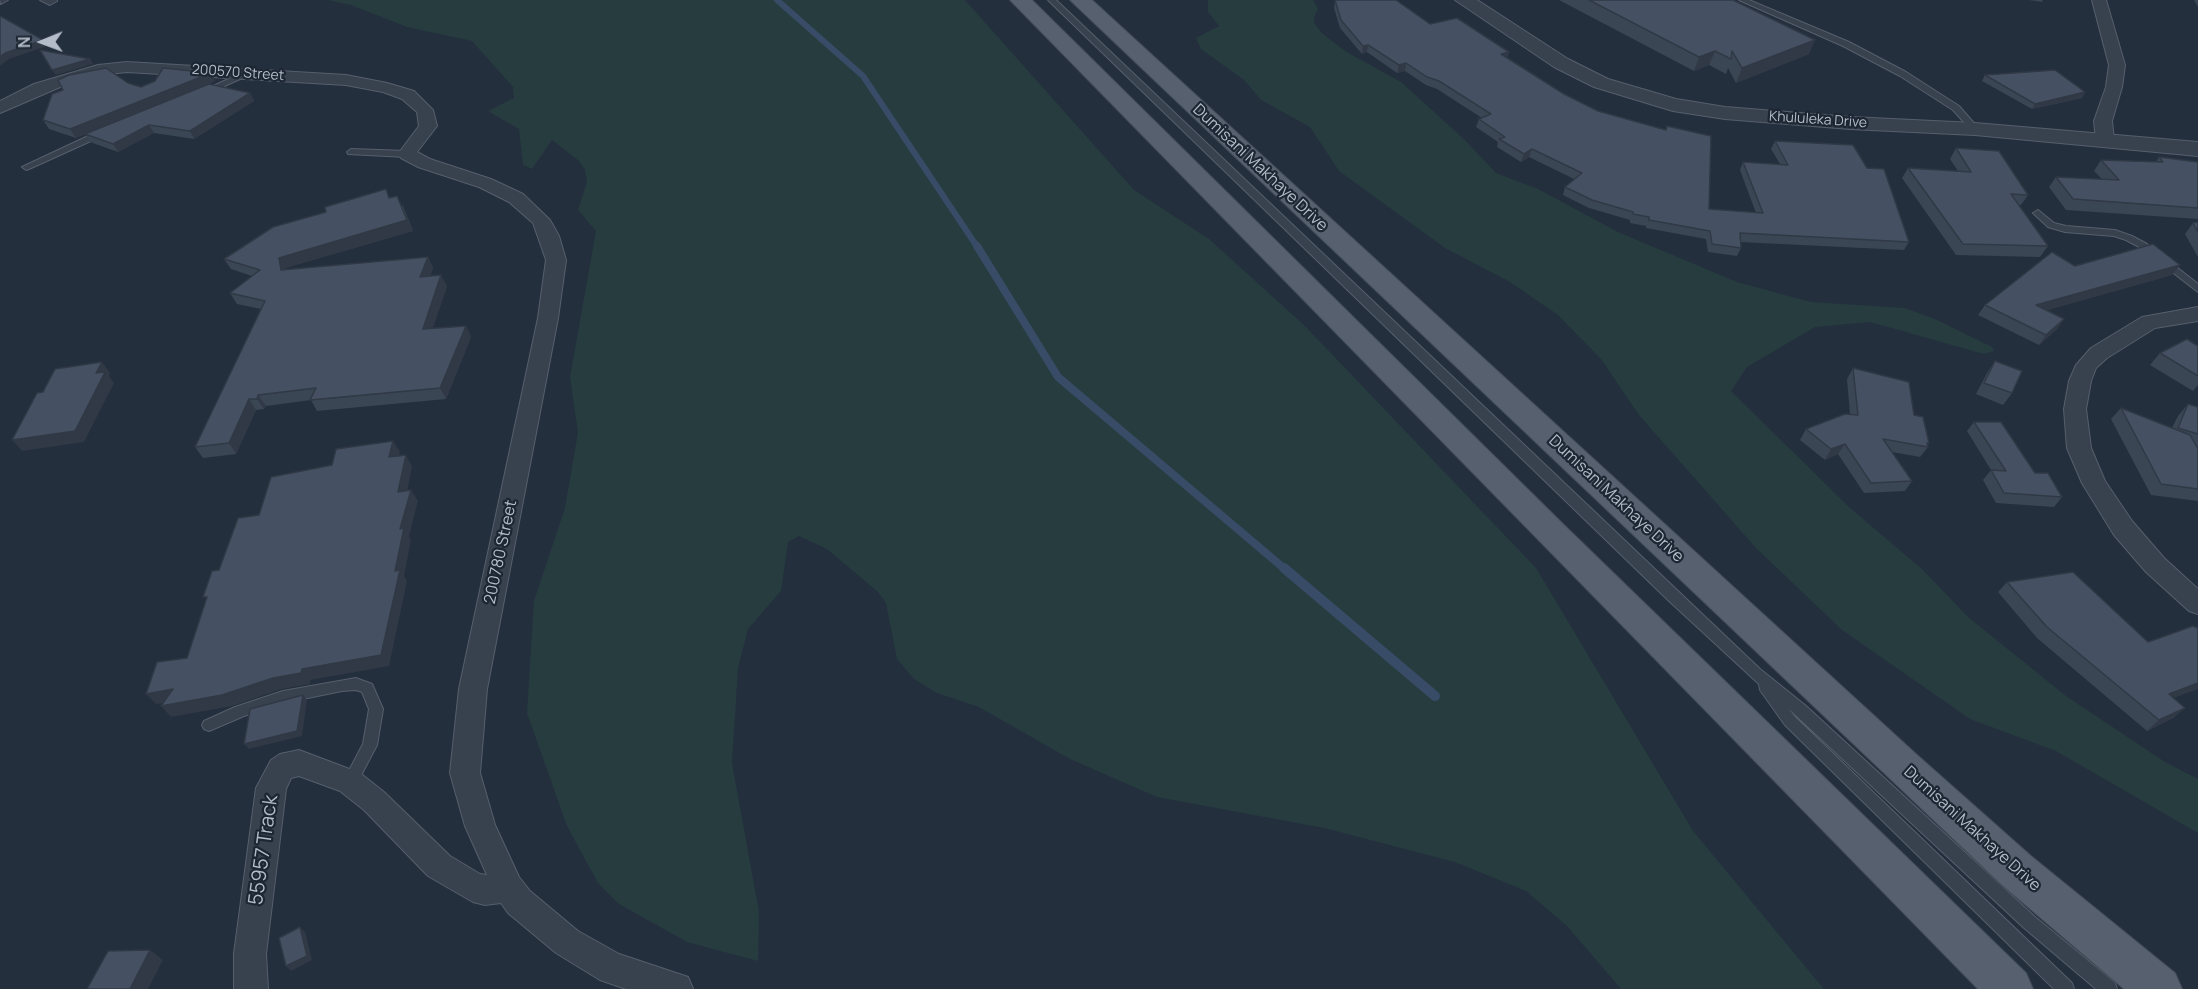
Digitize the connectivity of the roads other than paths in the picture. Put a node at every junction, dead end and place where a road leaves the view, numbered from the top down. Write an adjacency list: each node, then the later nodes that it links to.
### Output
1 (1020, 0): 27 (main road)
2 (1052, 0): 21 (lane)
3 (1080, 0): 30 (main road, Dumisani Makhaye Drive)
4 (1464, 0): 11 (street, Khululeka Drive)
5 (1743, 0): 11 (lane)
6 (2099, 0): 12 (street)
7 (247, 74): 8 (lane); 9 (street, 200570 Street); 15 (street, 200570 Street)
8 (194, 96)
9 (0, 108)
10 (115, 127): 16 (lane)
11 (1976, 129): 12 (street, Khululeka Drive)
12 (2105, 140): 13 (street, Khululeka Drive)
13 (2198, 149)
14 (351, 153): 15 (lane, 200780 Street)
15 (407, 154): 24 (street, 200780 Street)
16 (26, 167)
17 (2038, 213): 18 (lane)
18 (2198, 289)
19 (2198, 314): 20 (street)
20 (2198, 604)
21 (1755, 673): 28 (lane); 29 (lane)
22 (209, 725): 23 (lane)
23 (350, 782): 24 (street, 55957 Track); 25 (street, 55957 Track)
24 (508, 887): 26 (street, 200780 Street)
25 (251, 989)
26 (676, 989)
27 (2010, 989)
28 (2066, 989)
29 (2109, 989)
30 (2159, 989)

